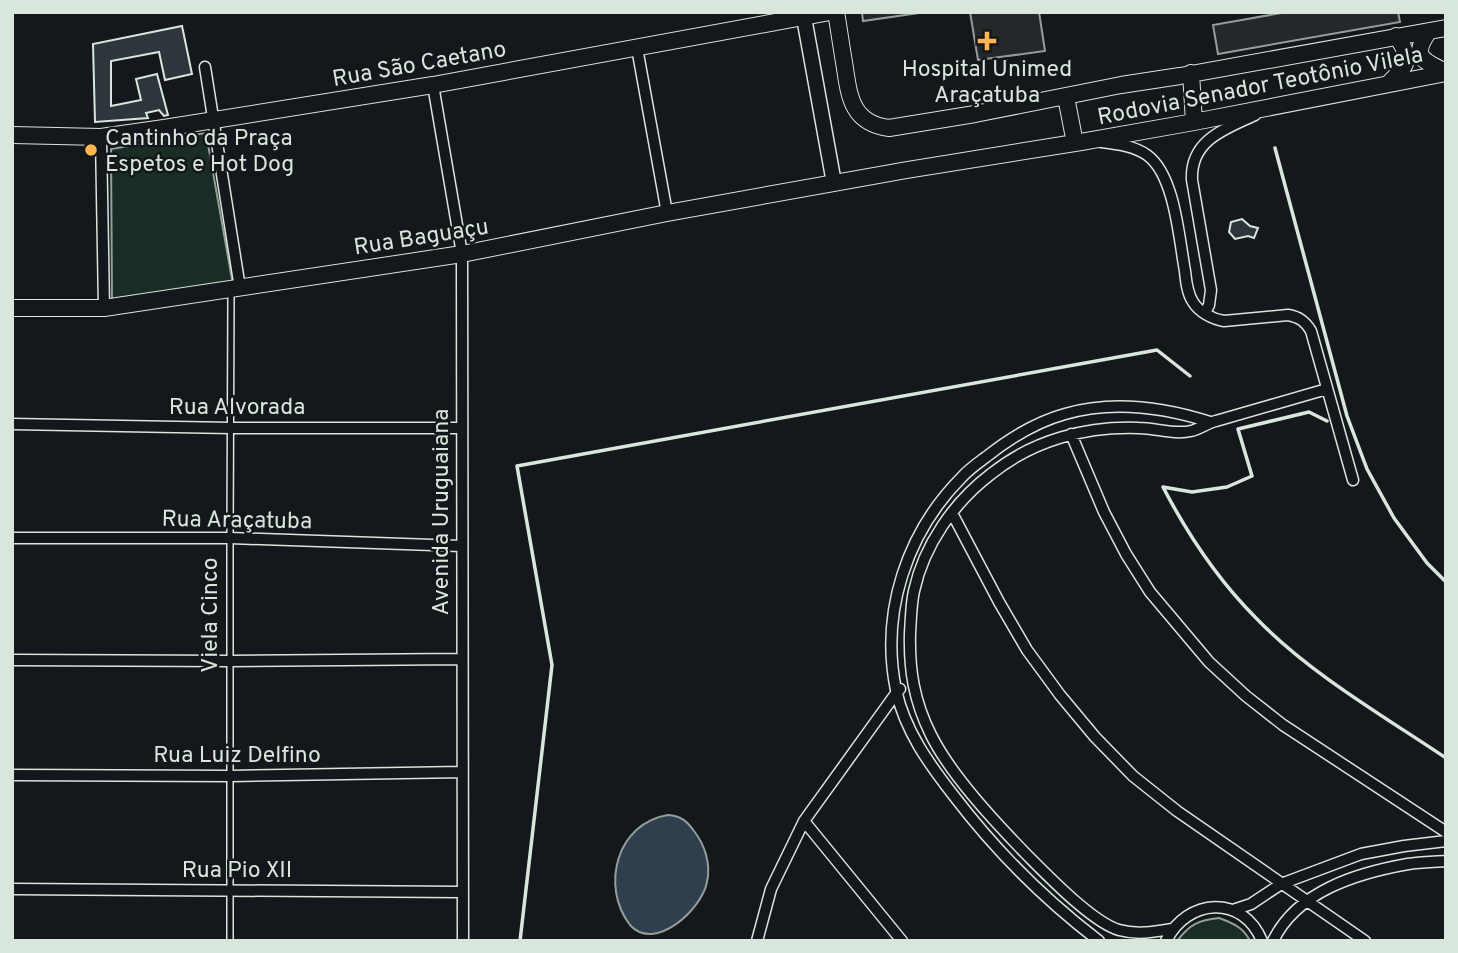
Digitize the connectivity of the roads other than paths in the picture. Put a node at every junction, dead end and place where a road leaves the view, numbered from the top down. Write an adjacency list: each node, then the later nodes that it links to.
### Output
1 (830, 12): 3 (main road, Rua São Caetano)
2 (836, 12): 13 (main road, Rodovia Senador Teotônio Vilela)
3 (804, 15): 7 (main road, Rua São Caetano); 20 (street)
4 (1446, 28): 5 (main road, Rodovia Senador Teotônio Vilela)
5 (1429, 31): 6 (main road, Rodovia Senador Teotônio Vilela); 9 (main road)
6 (1396, 36): 10 (main road, Rodovia Senador Teotônio Vilela); 11 (main road)
7 (637, 48): 12 (main road, Rua São Caetano); 21 (street)
8 (205, 67): 15 (street, Viela Cinco)
9 (1446, 73): 11 (main road, Rodovia Senador Teotônio Vilela)
10 (1191, 74): 13 (main road, Rodovia Senador Teotônio Vilela); 16 (main road)
11 (1389, 83): 14 (main road, Rodovia Senador Teotônio Vilela)
12 (433, 85): 15 (main road, Rua São Caetano); 22 (street, Avenida Uruguaiana)
13 (1066, 97): 19 (main road)
14 (1279, 105): 16 (main road, Rodovia Senador Teotônio Vilela); 26 (street)
15 (214, 120): 18 (main road, Rua São Caetano); 23 (street, Viela Cinco)
16 (1194, 122): 19 (main road, Rodovia Senador Teotônio Vilela)
17 (12, 135): 18 (main road, Rua São Caetano)
18 (101, 137): 25 (street)
19 (1083, 142): 20 (main road, Rodovia Senador Teotônio Vilela); 26 (street)
20 (834, 183): 21 (main road, Rua Baguaçu)
21 (667, 213): 22 (main road, Rua Baguaçu)
22 (462, 254): 23 (main road, Rua Baguaçu); 32 (street, Avenida Uruguaiana)
23 (236, 289): 25 (main road, Rua Baguaçu); 31 (lane, Viela Cinco)
24 (12, 308): 25 (main road, Rua Baguaçu)
25 (104, 308)
26 (1205, 313): 27 (street)
27 (1327, 389): 29 (street); 36 (street)
28 (1097, 408): 29 (street); 33 (street); 35 (street)
29 (1210, 422): 33 (street)
30 (12, 424): 31 (street, Rua Alvorada)
31 (231, 428): 32 (street, Rua Alvorada); 40 (lane, Viela Cinco)
32 (461, 428): 41 (street, Avenida Uruguaiana)
33 (1101, 429): 34 (street)
34 (1071, 434): 37 (street); 51 (street)
35 (971, 469): 37 (street); 46 (street)
36 (1353, 480)
37 (981, 482): 38 (street)
38 (952, 513): 45 (street); 54 (street)
39 (12, 538): 40 (street, Rua Araçatuba)
40 (230, 538): 41 (street, Rua Araçatuba); 44 (lane, Viela Cinco)
41 (461, 546): 42 (street, Avenida Uruguaiana)
42 (461, 659): 44 (street); 47 (street, Avenida Uruguaiana)
43 (12, 660): 44 (street)
44 (231, 661): 49 (lane, Viela Cinco)
45 (912, 682): 46 (street); 60 (street)
46 (897, 692): 50 (street); 65 (street)
47 (462, 772): 49 (street, Rua Luiz Delfino); 57 (street, Avenida Uruguaiana)
48 (12, 775): 49 (street, Rua Luiz Delfino)
49 (230, 776): 56 (lane, Viela Cinco)
50 (804, 821): 63 (street); 64 (street)
51 (1446, 832)
52 (1446, 841): 54 (street)
53 (1446, 861): 58 (street)
54 (1281, 884): 58 (street); 59 (street)
55 (12, 889): 56 (street, Rua Pio XII)
56 (230, 890): 57 (street, Rua Pio XII); 61 (lane, Viela Cinco)
57 (462, 892): 62 (street, Avenida Uruguaiana)
58 (1307, 900): 68 (street); 69 (street)
59 (1233, 910): 60 (street); 67 (street)
60 (1172, 929): 66 (street)
61 (230, 941)
62 (463, 941)
63 (757, 941)
64 (902, 941)
65 (1099, 941)
66 (1166, 941)
67 (1262, 941)
68 (1273, 941)
69 (1365, 941)

